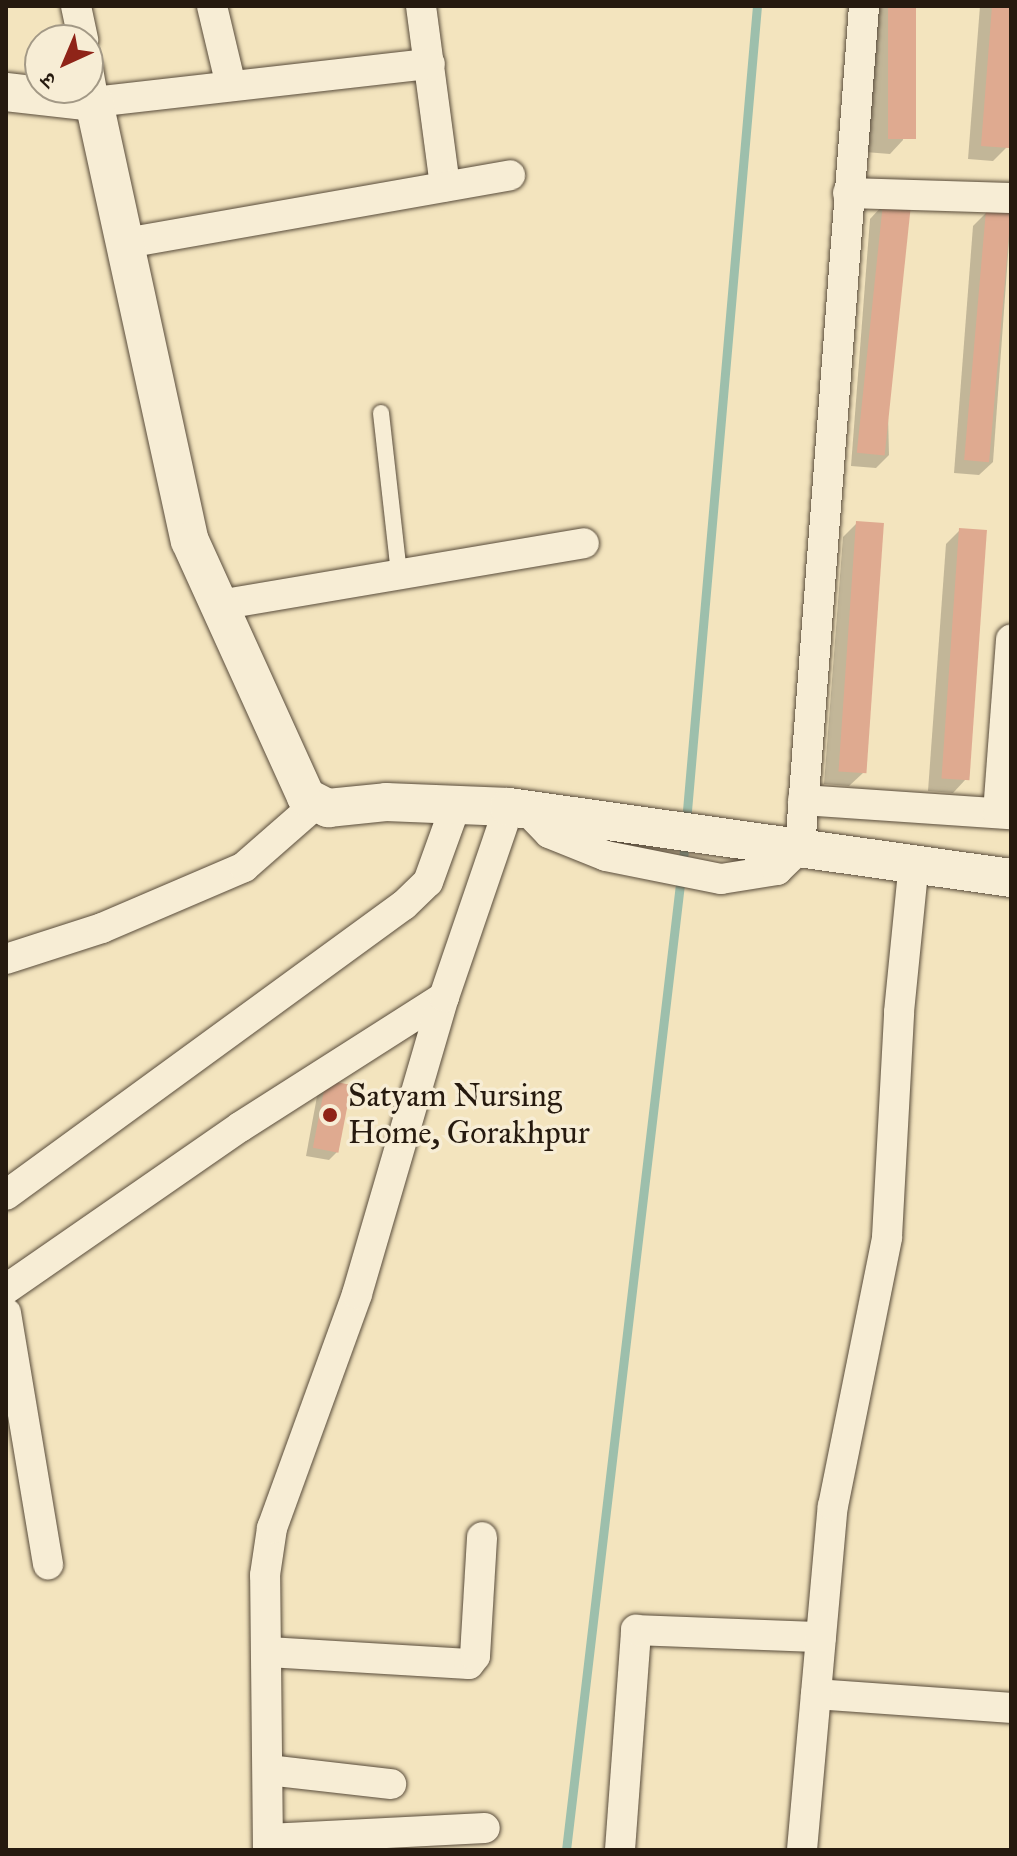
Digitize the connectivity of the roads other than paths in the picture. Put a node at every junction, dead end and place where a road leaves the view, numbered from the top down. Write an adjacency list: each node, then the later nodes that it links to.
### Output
1 (212, 6): 6 (street)
2 (421, 6): 4 (street)
3 (864, 6): 10 (street)
4 (430, 64): 6 (street); 9 (street)
5 (104, 85): 6 (street)
6 (231, 86)
7 (95, 104): 12 (street)
8 (510, 175): 9 (street)
9 (445, 186): 12 (street)
10 (848, 193): 11 (street); 18 (street)
11 (1011, 198)
12 (126, 243): 16 (street)
13 (381, 413): 15 (lane)
14 (584, 543): 15 (street)
15 (399, 574): 16 (street)
16 (219, 605): 20 (street)
17 (1011, 639): 22 (street)
18 (803, 800): 22 (street); 23 (street)
19 (457, 802): 20 (street); 21 (street); 28 (street)
20 (317, 803): 26 (street)
21 (517, 808): 23 (street); 23 (street); 27 (street)
22 (1004, 813)
23 (800, 848): 24 (street)
24 (914, 863): 25 (street); 33 (street)
25 (1011, 878)
26 (6, 959)
27 (444, 997): 29 (street); 34 (street)
28 (6, 1195)
29 (6, 1289)
30 (6, 1313): 32 (street)
31 (482, 1537): 34 (street)
32 (48, 1565)
33 (821, 1637): 35 (street); 41 (street)
34 (268, 1652): 37 (street)
35 (816, 1694): 36 (street); 42 (street)
36 (1011, 1708)
37 (268, 1770): 38 (street); 40 (street)
38 (391, 1784)
39 (485, 1828): 40 (street)
40 (268, 1845)
41 (620, 1850)
42 (802, 1850)

